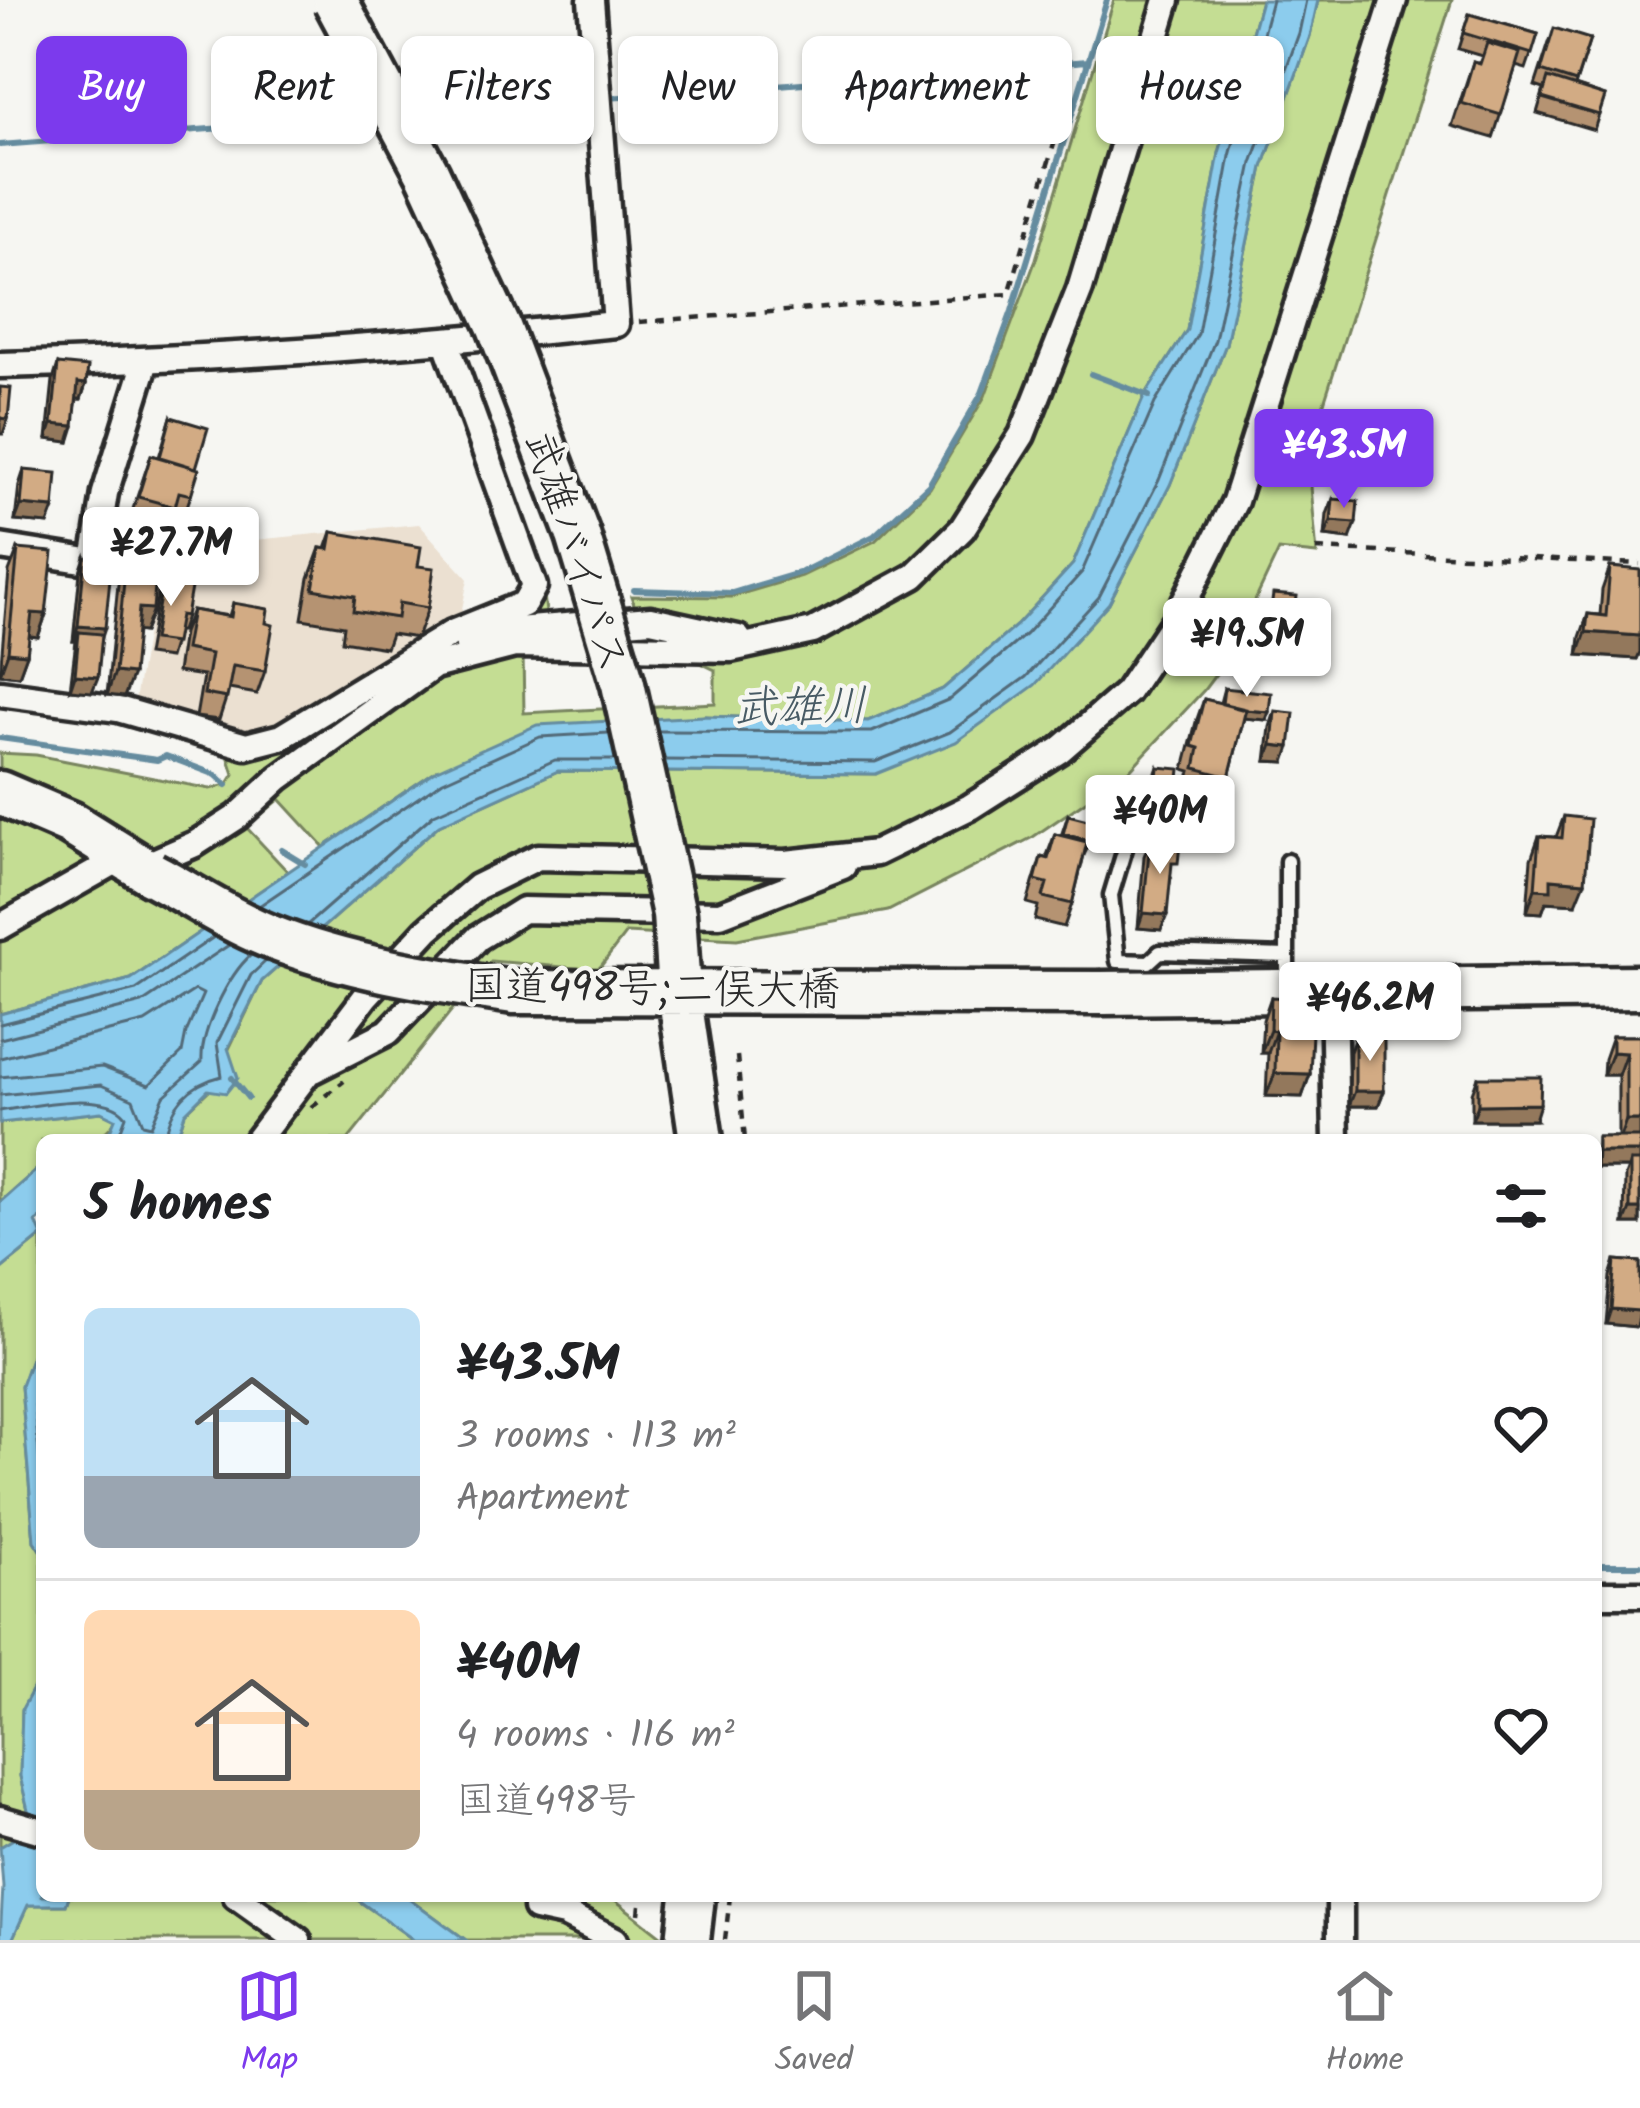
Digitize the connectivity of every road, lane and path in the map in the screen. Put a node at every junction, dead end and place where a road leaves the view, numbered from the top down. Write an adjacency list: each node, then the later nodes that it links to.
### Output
1 (335, 0): 26 (highway, 武雄バイパス, bridge)
2 (591, 0): 6 (street)
3 (1167, 0): 14 (street)
4 (1394, 0): 19 (street)
5 (1073, 81): 6 (path)
6 (616, 324): 7 (street)
7 (446, 342): 8 (street); 13 (street)
8 (146, 361): 9 (street); 10 (street)
9 (0, 364)
10 (0, 547)
11 (1316, 549): 12 (path)
12 (1640, 564)
13 (492, 623): 14 (street); 15 (street); 16 (street)
14 (760, 643): 15 (street)
15 (434, 666): 21 (street)
16 (0, 693)
17 (0, 794): 21 (highway, 国道498号;二俣大橋)
18 (1127, 842): 23 (lane)
19 (876, 853): 29 (street); 29 (street)
20 (1287, 861): 23 (lane)
21 (140, 866): 22 (street); 26 (highway, 国道498号;二俣大橋, bridge)
22 (0, 927)
23 (1287, 974): 25 (highway, 国道498号;二俣大橋); 26 (highway, 国道498号;二俣大橋, bridge)
24 (1640, 987): 25 (highway, 国道498号;二俣大橋)
25 (1333, 991): 34 (street)
26 (679, 992): 32 (highway, 武雄バイパス, bridge)
27 (737, 1056): 33 (path)
28 (355, 1072): 30 (path)
29 (306, 1074): 31 (street)
30 (306, 1111)
31 (261, 1134)
32 (699, 1134)
33 (745, 1134)
34 (1336, 1134)
35 (1602, 1594): 36 (street)
36 (1640, 1594)
37 (3, 1820): 38 (street)
38 (36, 1829)
39 (244, 1902): 46 (street)
40 (528, 1902): 47 (street); 48 (street)
41 (640, 1902): 45 (path)
42 (692, 1902): 49 (highway)
43 (729, 1902): 50 (path)
44 (1340, 1902): 51 (street)
45 (639, 1914)
46 (298, 1940)
47 (578, 1940)
48 (615, 1940)
49 (688, 1940)
50 (725, 1940)
51 (1340, 1940)

